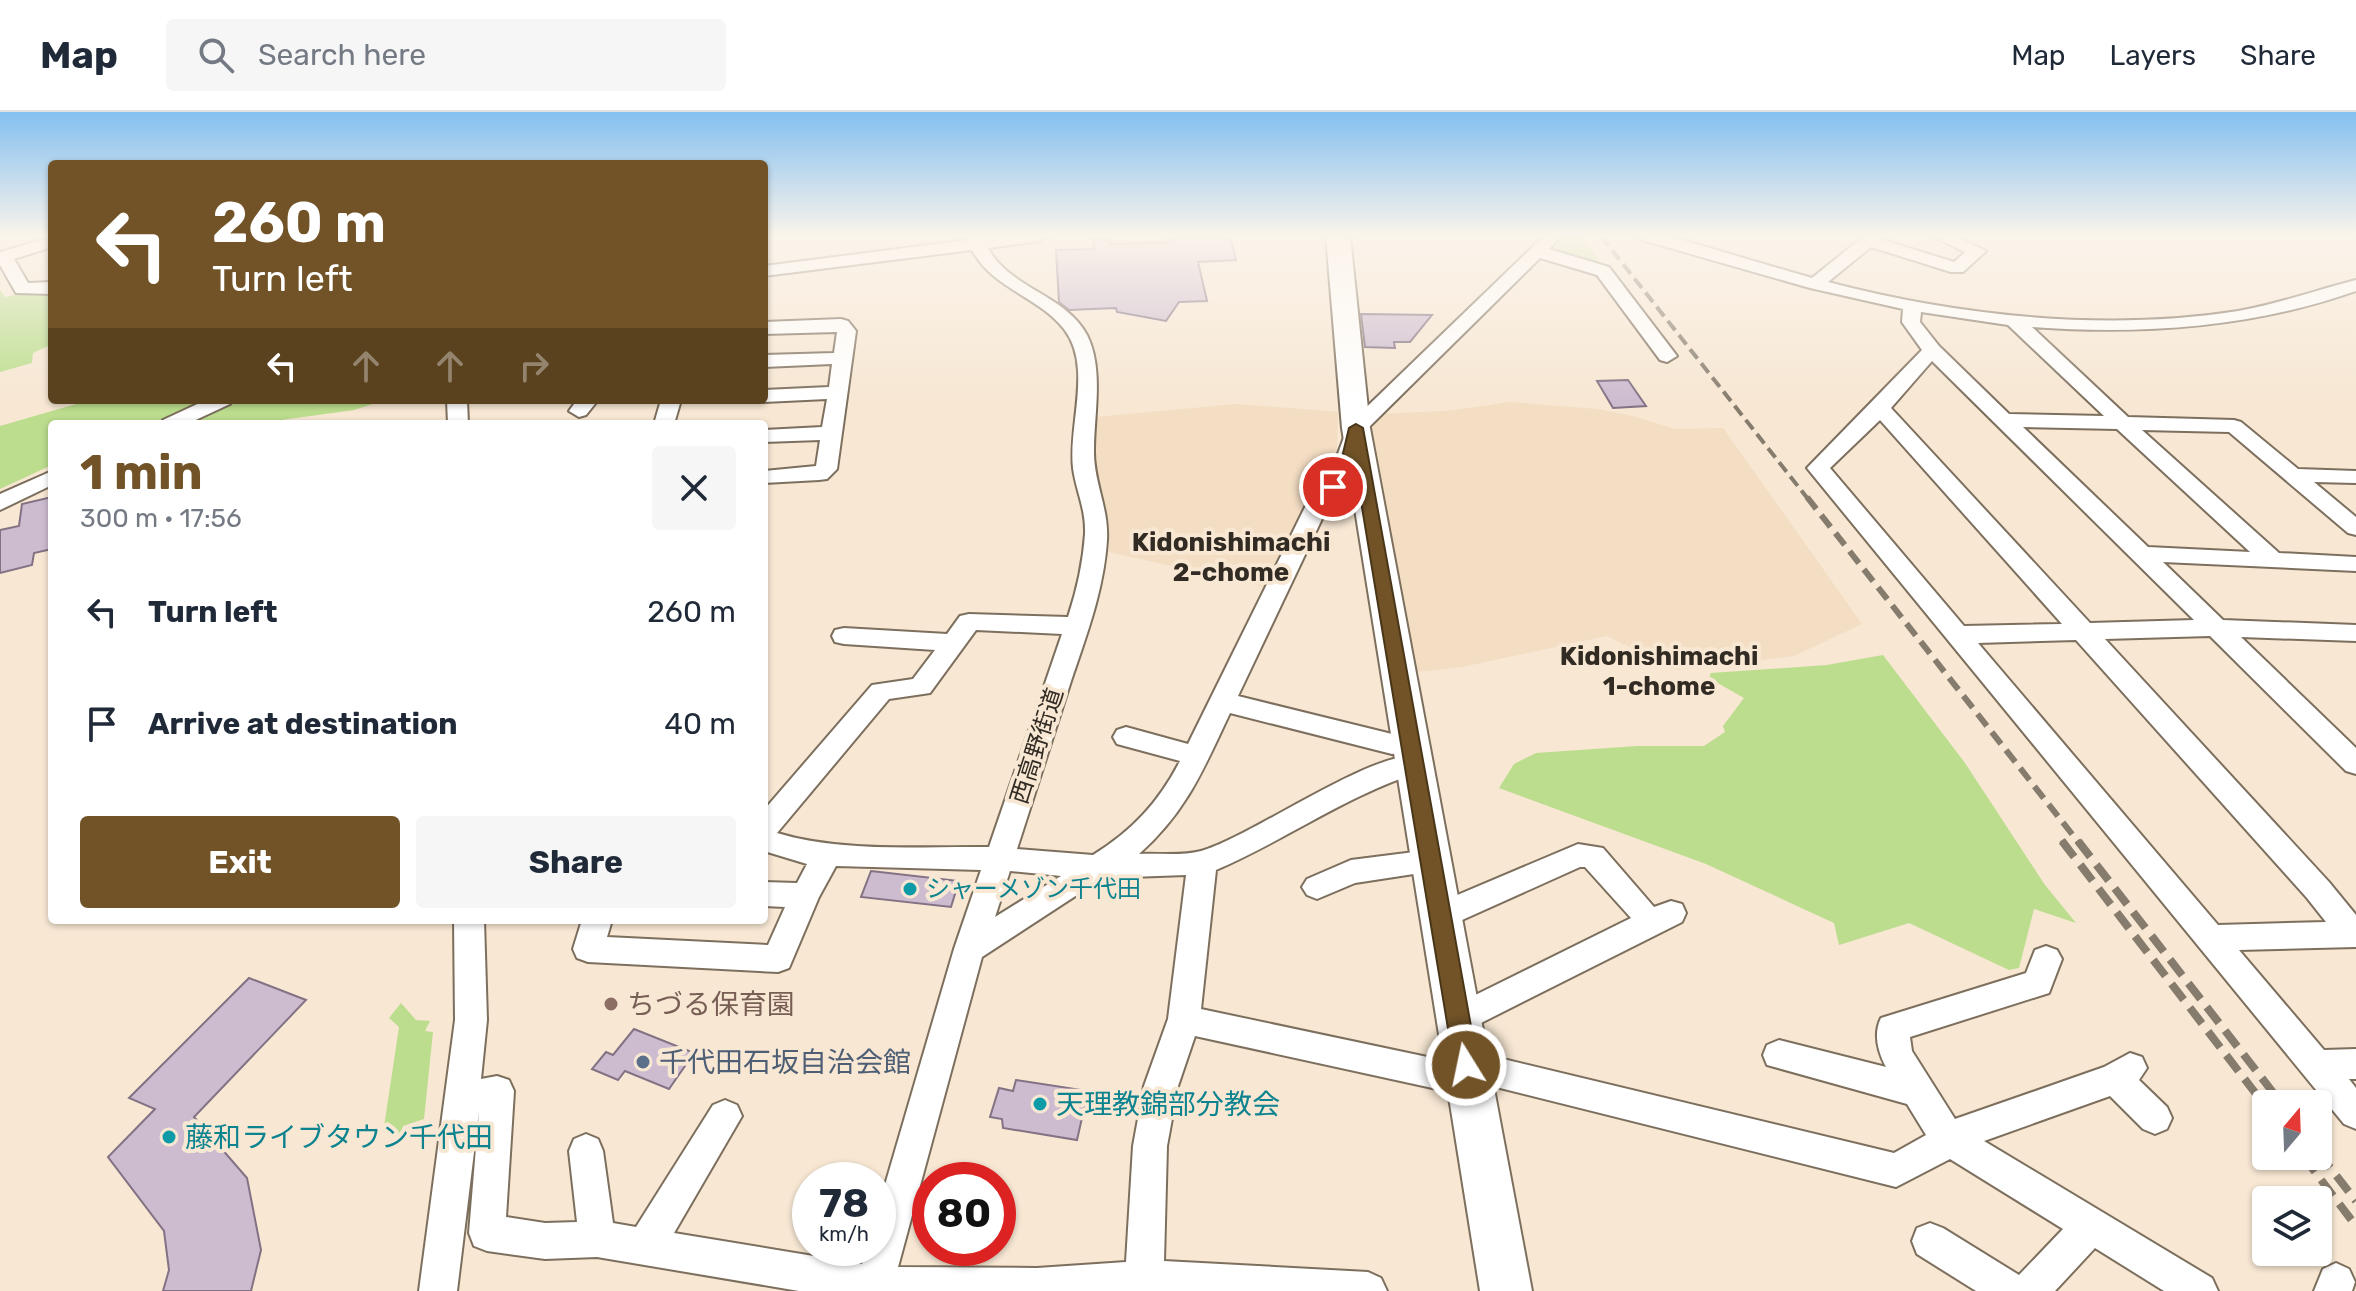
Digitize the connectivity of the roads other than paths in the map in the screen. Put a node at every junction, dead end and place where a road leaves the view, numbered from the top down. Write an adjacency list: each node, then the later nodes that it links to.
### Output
1 (1025, 291): 33 (street, 西高野街道)
2 (1343, 291): 21 (highway)
3 (1498, 291): 21 (street)
4 (1618, 291): 11 (street)
5 (1847, 291): 7 (street)
6 (2338, 291): 8 (street)
7 (1912, 305): 8 (street); 10 (street)
8 (2012, 318): 20 (street)
9 (768, 328): 12 (street)
10 (1932, 350): 17 (street); 19 (street)
11 (1667, 356)
12 (843, 358): 13 (street); 14 (street)
13 (768, 361)
14 (837, 393): 15 (street); 22 (street)
15 (768, 396)
16 (214, 404): 18 (street)
17 (1880, 408): 35 (street); 37 (street)
18 (179, 420)
19 (2002, 420): 20 (street); 30 (street)
20 (2121, 422): 24 (street); 31 (street)
21 (1356, 428): 40 (street); 42 (highway)
22 (831, 433): 23 (street); 25 (street)
23 (768, 436)
24 (2294, 475): 26 (street); 29 (street)
25 (768, 477)
26 (2356, 477)
27 (48, 479): 28 (street)
28 (0, 503)
29 (2356, 528)
30 (2141, 554): 31 (street); 34 (street)
31 (2273, 560): 32 (street)
32 (2356, 564)
33 (1077, 626): 39 (street); 48 (street, 西高野街道)
34 (2219, 628): 35 (street); 36 (street); 44 (street)
35 (2084, 631): 37 (street); 60 (street)
36 (2356, 633)
37 (1955, 635): 61 (street)
38 (844, 636): 39 (street)
39 (952, 643): 45 (street)
40 (1223, 702): 42 (street); 43 (street)
41 (1126, 737): 43 (street)
42 (1411, 754): 49 (highway); 50 (street)
43 (1196, 756): 51 (street)
44 (2356, 764)
45 (768, 824)
46 (768, 841): 47 (street)
47 (828, 854): 48 (street); 54 (street)
48 (999, 859): 51 (street); 62 (street, 西高野街道)
49 (1430, 862): 52 (street); 57 (highway)
50 (1202, 863): 51 (street); 64 (street)
51 (1097, 867): 62 (street)
52 (1317, 887)
53 (768, 894): 54 (street)
54 (805, 895): 59 (street)
55 (1640, 909): 57 (street)
56 (1671, 913): 65 (street)
57 (1440, 916): 65 (highway)
58 (469, 924): 71 (street)
59 (596, 924)
60 (2354, 934): 61 (street)
61 (2211, 938): 68 (street)
62 (969, 949): 82 (street, 西高野街道)
63 (2046, 959): 70 (street)
64 (1184, 1019): 69 (street); 81 (street)
65 (1458, 1019): 69 (highway)
66 (1779, 1055): 70 (street)
67 (2356, 1064): 68 (street)
68 (2316, 1065): 72 (street)
69 (1468, 1073): 75 (street); 85 (highway)
70 (1921, 1092): 75 (street)
71 (461, 1099): 78 (street); 83 (street)
72 (2356, 1113)
73 (725, 1116): 80 (street)
74 (2155, 1118): 75 (street)
75 (1947, 1138): 77 (street)
76 (586, 1151): 78 (street)
77 (2092, 1225): 87 (street); 88 (street)
78 (597, 1239): 80 (street)
79 (1930, 1241): 86 (street)
80 (645, 1247): 82 (street)
81 (1149, 1285): 82 (street); 84 (street)
82 (874, 1288)
83 (438, 1291)
84 (1368, 1291)
85 (1506, 1291)
86 (2010, 1291)
87 (2029, 1291)
88 (2199, 1291)

